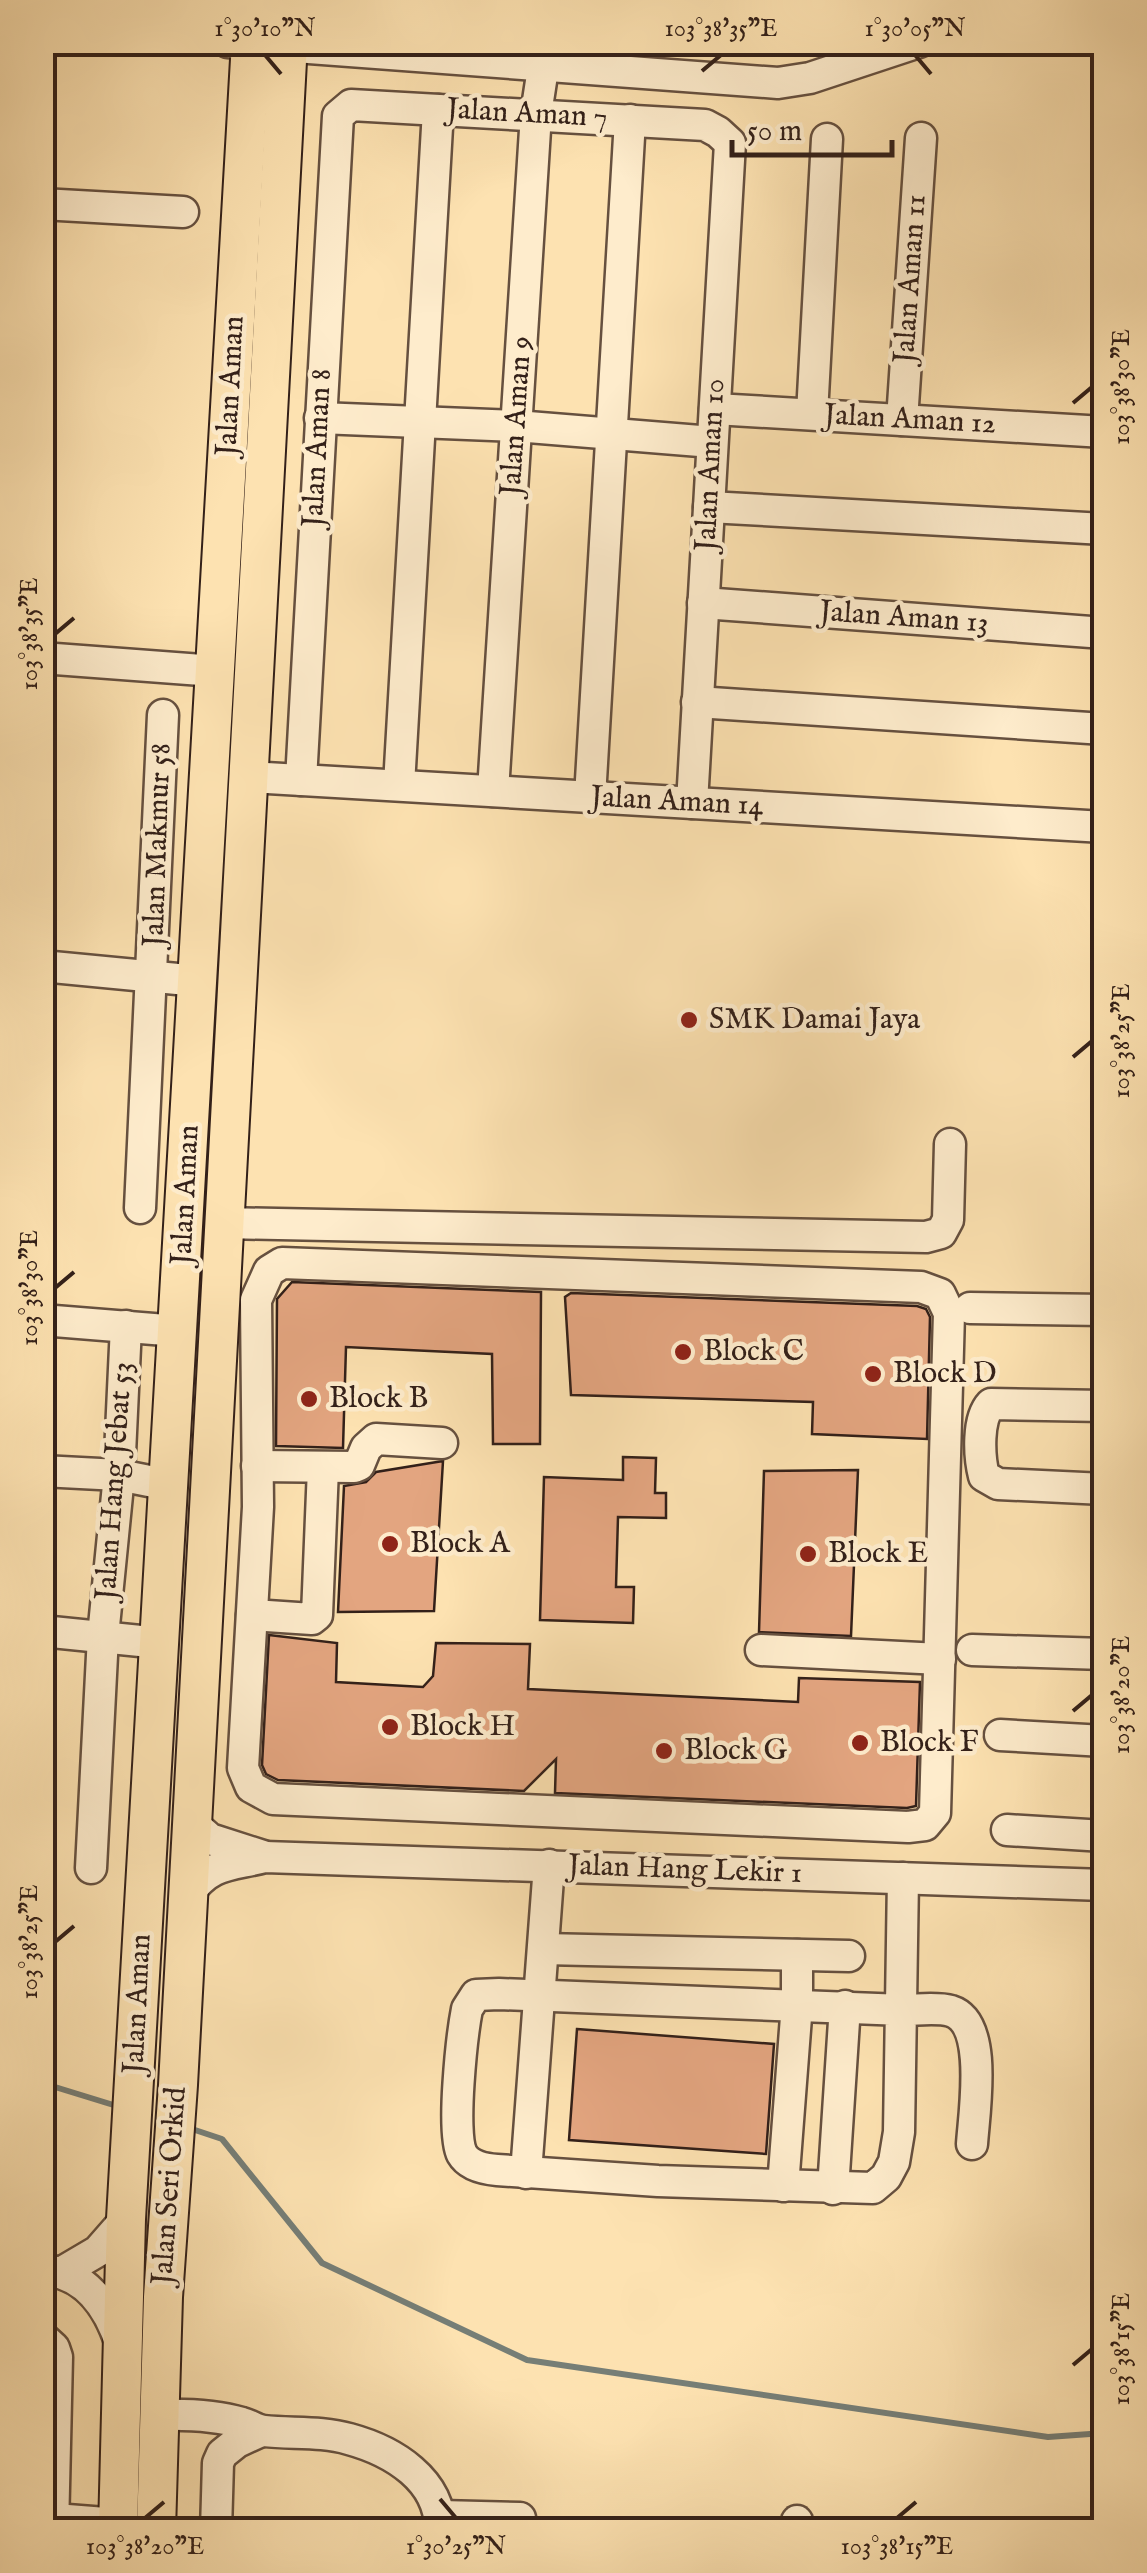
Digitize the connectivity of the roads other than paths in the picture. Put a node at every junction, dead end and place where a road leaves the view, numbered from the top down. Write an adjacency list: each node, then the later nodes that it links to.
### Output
1 (228, 42): 3 (street)
2 (919, 42): 4 (street)
3 (269, 44): 4 (street); 28 (main road, Jalan Aman); 32 (main road, Jalan Aman)
4 (544, 54): 6 (street, Jalan Aman 9)
5 (438, 110): 6 (street, Jalan Aman 7); 7 (street, Jalan Aman 7); 18 (street)
6 (536, 114): 8 (street, Jalan Aman 7); 19 (street, Jalan Aman 9)
7 (338, 116): 16 (street, Jalan Aman 8)
8 (630, 120): 9 (street, Jalan Aman 7); 21 (street)
9 (718, 132): 14 (street, Jalan Aman 10)
10 (921, 138): 17 (street, Jalan Aman 11)
11 (827, 139): 15 (street)
12 (42, 204): 13 (street)
13 (182, 212)
14 (715, 408): 15 (street, Jalan Aman 12); 22 (street, Jalan Aman 10)
15 (812, 414): 17 (street, Jalan Aman 12)
16 (320, 418): 18 (street); 33 (street, Jalan Aman 8)
17 (902, 420): 20 (street, Jalan Aman 12)
18 (420, 422): 19 (street); 34 (street)
19 (516, 426): 21 (street); 35 (street, Jalan Aman 9)
20 (1104, 432)
21 (611, 434): 22 (street); 36 (street)
22 (712, 442): 23 (street, Jalan Aman 10)
23 (709, 506): 24 (street); 25 (street, Jalan Aman 10)
24 (1104, 529)
25 (703, 603): 26 (street, Jalan Aman 13); 29 (street, Jalan Aman 10)
26 (1104, 633)
27 (42, 658): 28 (street)
28 (215, 671): 41 (main road, Jalan Aman)
29 (697, 702): 31 (street); 37 (street, Jalan Aman 10)
30 (163, 715): 40 (street, Jalan Makmur 58)
31 (1104, 729)
32 (248, 776): 33 (street, Jalan Aman 14); 44 (main road, Jalan Aman)
33 (301, 780): 34 (street, Jalan Aman 14)
34 (398, 786): 35 (street, Jalan Aman 14)
35 (493, 791): 36 (street, Jalan Aman 14)
36 (590, 797): 37 (street, Jalan Aman 14)
37 (692, 803): 38 (street, Jalan Aman 14)
38 (1104, 827)
39 (42, 966): 40 (street)
40 (153, 974): 41 (street); 43 (street, Jalan Makmur 58)
41 (198, 981): 49 (main road, Jalan Aman)
42 (950, 1144): 44 (street)
43 (140, 1208)
44 (224, 1223): 58 (main road, Jalan Aman)
45 (970, 1308): 46 (street)
46 (1104, 1310)
47 (42, 1320): 48 (street)
48 (126, 1326): 49 (street); 55 (street, Jalan Hang Jebat 53)
49 (178, 1331): 56 (main road, Jalan Aman)
50 (1104, 1406): 57 (street)
51 (442, 1444): 53 (street)
52 (257, 1466): 53 (street); 59 (street); 67 (street)
53 (323, 1468): 60 (street)
54 (42, 1471): 55 (street)
55 (118, 1475): 56 (street); 62 (street, Jalan Hang Jebat 53)
56 (169, 1485): 63 (main road, Jalan Aman)
57 (1104, 1488)
58 (209, 1504): 59 (street); 71 (main road, Jalan Aman)
59 (258, 1506): 60 (street)
60 (252, 1615): 67 (street)
61 (42, 1632): 62 (street)
62 (103, 1636): 63 (street); 75 (street, Jalan Hang Jebat 53)
63 (160, 1642): 90 (main road, Jalan Aman)
64 (761, 1650): 67 (street)
65 (972, 1650): 66 (street)
66 (1104, 1654)
67 (940, 1659)
68 (1000, 1734): 69 (street)
69 (1104, 1741)
70 (1007, 1830): 72 (street)
71 (192, 1832): 73 (street, Jalan Hang Lekir 1); 78 (main road, Jalan Seri Orkid)
72 (1104, 1836)
73 (265, 1857): 74 (street, Jalan Hang Lekir 1); 78 (street, Jalan Hang Lekir 1)
74 (549, 1865): 76 (street, Jalan Hang Lekir 1); 79 (street)
75 (91, 1868)
76 (902, 1878): 77 (street, Jalan Hang Lekir 1); 85 (street)
77 (1104, 1885)
78 (188, 1894): 94 (main road, Jalan Seri Orkid)
79 (544, 1949): 80 (street); 82 (street)
80 (797, 1956): 81 (street); 83 (street)
81 (849, 1956)
82 (540, 1994): 83 (street); 87 (street); 87 (street)
83 (797, 2004): 84 (street); 88 (street)
84 (845, 2006): 85 (street); 89 (street)
85 (903, 2010): 86 (street); 89 (street)
86 (972, 2144)
87 (526, 2173): 88 (street)
88 (783, 2186): 89 (street)
89 (833, 2188)
90 (126, 2219): 91 (street); 93 (main road, Jalan Aman)
91 (53, 2271): 93 (street)
92 (42, 2336): 96 (street)
93 (122, 2348): 99 (main road)
94 (157, 2415): 95 (street); 100 (main road, Jalan Seri Orkid)
95 (262, 2431): 98 (street); 101 (street)
96 (49, 2509): 99 (street)
97 (520, 2518): 98 (street)
98 (440, 2523)
99 (118, 2527)
100 (156, 2530)
101 (216, 2530)

